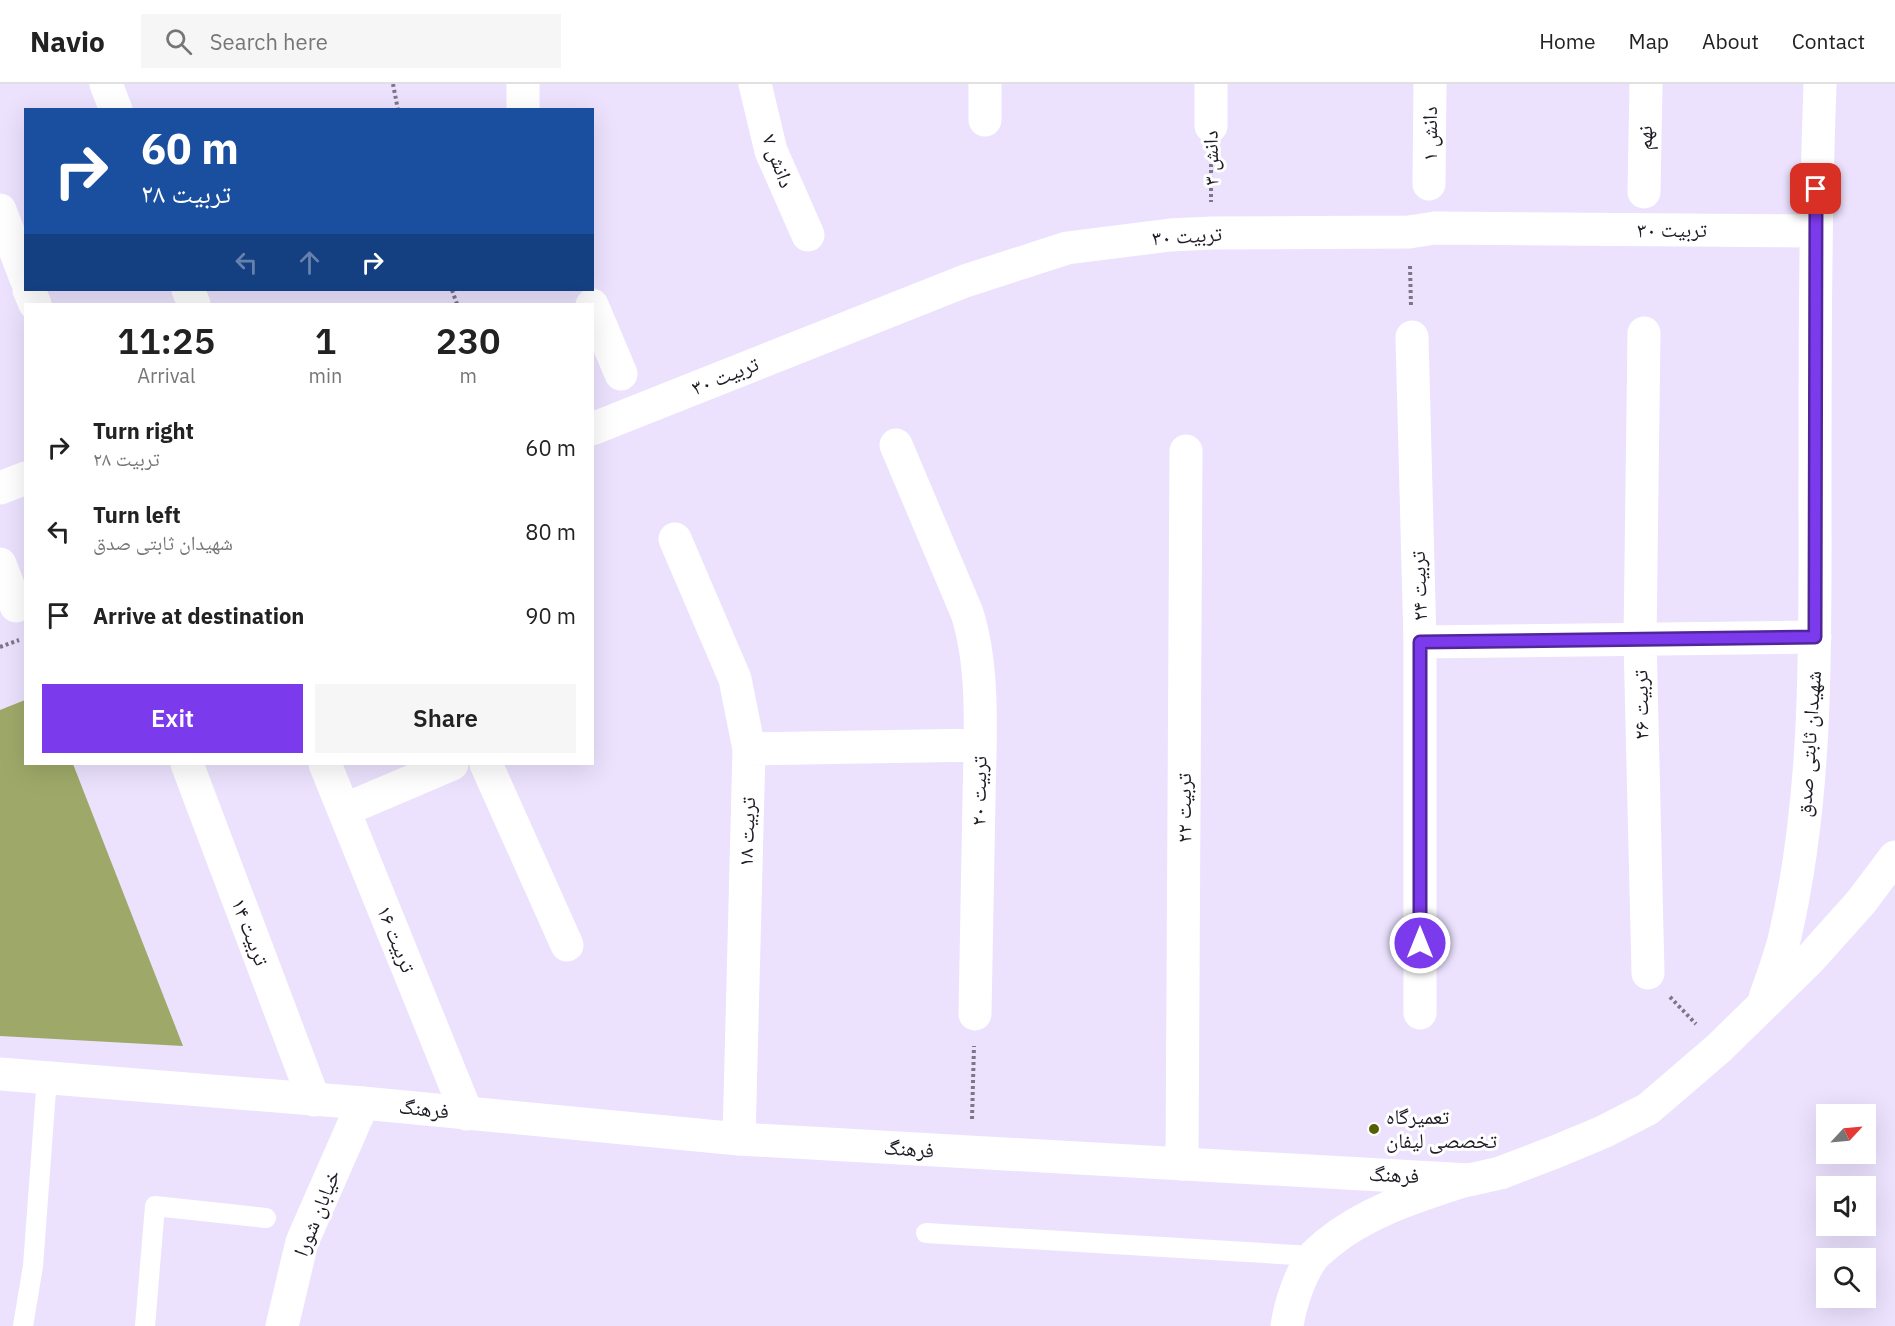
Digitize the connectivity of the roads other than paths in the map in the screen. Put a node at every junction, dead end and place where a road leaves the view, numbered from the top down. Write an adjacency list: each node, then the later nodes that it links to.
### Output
1 (106, 84): 9 (street)
2 (523, 84): 10 (street)
3 (755, 84): 17 (street, دانش ۷)
4 (985, 84): 11 (street)
5 (1211, 84): 12 (street, دانش ۳)
6 (1430, 84): 13 (street, دانش ۱)
7 (1646, 84): 14 (street, نهم)
8 (1820, 84): 16 (street, شهیدان ثابتی صدق)
9 (115, 108)
10 (524, 108)
11 (985, 120)
12 (1211, 126)
13 (1430, 184)
14 (1644, 192)
15 (0, 210): 18 (street)
16 (1815, 231): 23 (street, تربیت ۳۰); 31 (street, شهیدان ثابتی صدق)
17 (808, 235)
18 (24, 274)
19 (594, 310): 22 (street)
20 (1644, 333): 32 (street, تربیت ۲۶)
21 (1412, 337): 33 (street, تربیت ۲۴)
22 (621, 374)
23 (594, 428)
24 (896, 446): 34 (street, تربیت ۲۰)
25 (1186, 451): 53 (street, تربیت ۲۲)
26 (24, 479): 27 (street)
27 (0, 488)
28 (675, 539): 35 (street, تربیت ۱۸)
29 (0, 564): 30 (street)
30 (16, 606)
31 (1815, 637): 32 (street); 44 (street, شهیدان ثابتی صدق)
32 (1640, 640): 33 (street); 43 (street, تربیت ۲۶)
33 (1420, 642): 45 (street, تربیت ۲۴)
34 (980, 746): 35 (street); 46 (street, تربیت ۲۰)
35 (749, 749): 52 (street, تربیت ۱۸)
36 (187, 765): 49 (street, تربیت ۱۴)
37 (325, 765): 40 (street, تربیت ۱۶)
38 (450, 765): 40 (street)
39 (486, 765): 42 (street)
40 (344, 810): 51 (street, تربیت ۱۶)
41 (1895, 857): 44 (street, فرهنگ)
42 (567, 945)
43 (1648, 973)
44 (1764, 1002): 54 (street, فرهنگ)
45 (1420, 1013)
46 (975, 1014)
47 (0, 1074): 48 (street, فرهنگ)
48 (47, 1077): 49 (street, فرهنگ); 58 (lane)
49 (314, 1100): 50 (street, فرهنگ)
50 (363, 1103): 51 (street, فرهنگ); 60 (street, خیابان شورا)
51 (467, 1114): 52 (street, فرهنگ)
52 (738, 1139): 53 (street, فرهنگ)
53 (1182, 1164): 54 (street, فرهنگ)
54 (1469, 1179): 57 (street)
55 (266, 1218): 59 (lane)
56 (926, 1233): 57 (lane)
57 (1313, 1256): 61 (street)
58 (23, 1326)
59 (145, 1326)
60 (282, 1326)
61 (1287, 1326)

